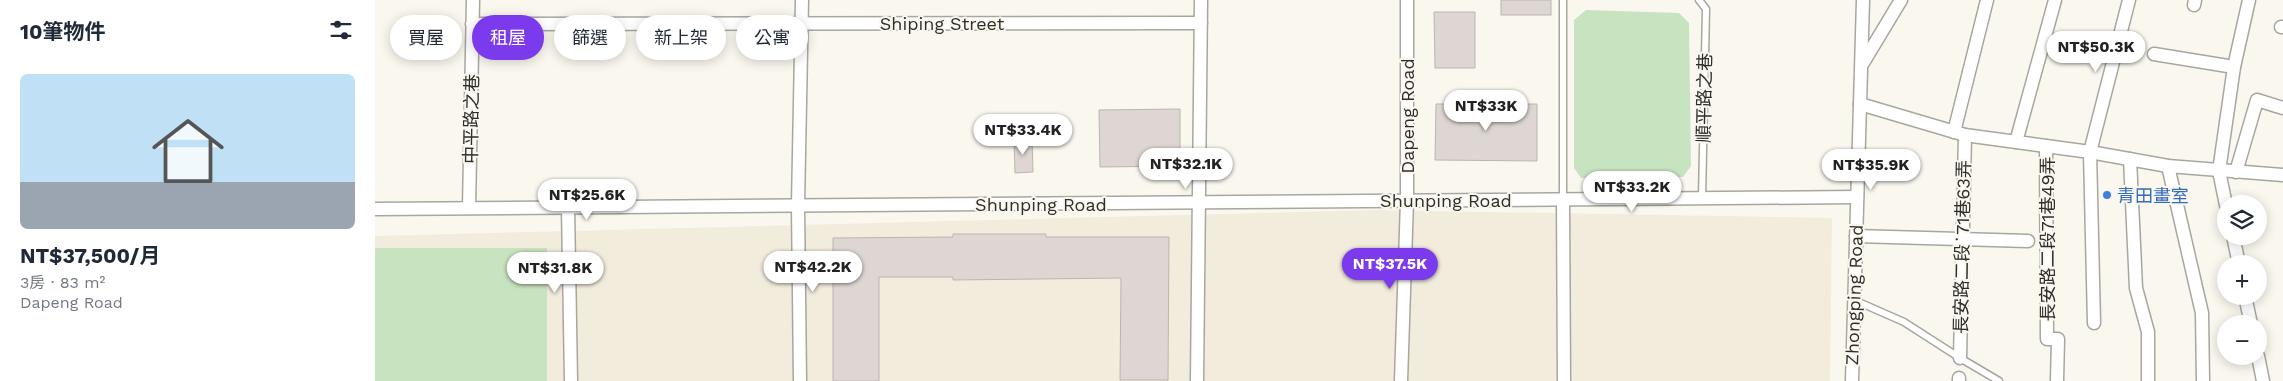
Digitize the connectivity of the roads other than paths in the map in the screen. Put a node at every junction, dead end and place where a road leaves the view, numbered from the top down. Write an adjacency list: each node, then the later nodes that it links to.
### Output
1 (473, 0): 13 (street, 中平路之巷)
2 (802, 0): 14 (street)
3 (1201, 0): 15 (street)
4 (1407, 0): 39 (street, Dapeng Road)
5 (1563, 0): 38 (lane)
6 (1699, 0): 37 (lane, 順平路之巷)
7 (1863, 0): 22 (street, Zhongping Road)
8 (1901, 0): 22 (street)
9 (1987, 0): 26 (street, 長安路二段˙71巷63弄)
10 (2055, 0): 27 (street)
11 (2129, 0): 29 (street)
12 (2249, 0): 23 (street)
13 (473, 15)
14 (802, 15)
15 (1201, 23): 18 (street, Shiping Street); 40 (street)
16 (544, 24): 17 (street, Shiping Street)
17 (736, 24)
18 (808, 24)
19 (2154, 54): 23 (street)
20 (472, 60): 43 (street, 中平路之巷)
21 (801, 60): 41 (street)
22 (1862, 66): 24 (street, Zhongping Road)
23 (2234, 67): 32 (street)
24 (1860, 104): 26 (street); 36 (street, Zhongping Road)
25 (2283, 108): 33 (street)
26 (1960, 134): 27 (street); 46 (street, 長安路二段˙71巷63弄)
27 (2016, 142): 28 (street)
28 (2046, 146): 29 (street); 59 (street, 長安路二段71巷49弄)
29 (2090, 152): 30 (street); 49 (street)
30 (2130, 158): 31 (street); 60 (street)
31 (2169, 166): 32 (street); 61 (street)
32 (2219, 171): 33 (street); 35 (street)
33 (2236, 172): 34 (street)
34 (2283, 175)
35 (2224, 195)
36 (1857, 197): 37 (street, Shunping Road); 45 (street, Zhongping Road)
37 (1702, 198): 38 (street, Shunping Road)
38 (1563, 199): 39 (street, Shunping Road); 56 (street)
39 (1407, 201): 40 (street, Shunping Road); 55 (street, Dapeng Road)
40 (1199, 202): 41 (street, Shunping Road); 54 (street)
41 (798, 205): 42 (street, Shunping Road); 53 (street)
42 (567, 207): 43 (street, Shunping Road); 52 (street)
43 (469, 208): 44 (street, Shunping Road)
44 (375, 209)
45 (1856, 236): 46 (street); 48 (street, Zhongping Road)
46 (1963, 240): 47 (street); 50 (street, 長安路二段˙71巷63弄)
47 (2028, 241)
48 (1855, 300): 50 (lane); 57 (street, Zhongping Road)
49 (2094, 323)
50 (1959, 358): 58 (lane)
51 (2260, 365): 62 (street)
52 (571, 381)
53 (800, 381)
54 (1197, 381)
55 (1401, 381)
56 (1564, 381)
57 (1852, 381)
58 (1999, 381)
59 (2057, 381)
60 (2148, 381)
61 (2203, 381)
62 (2263, 381)

